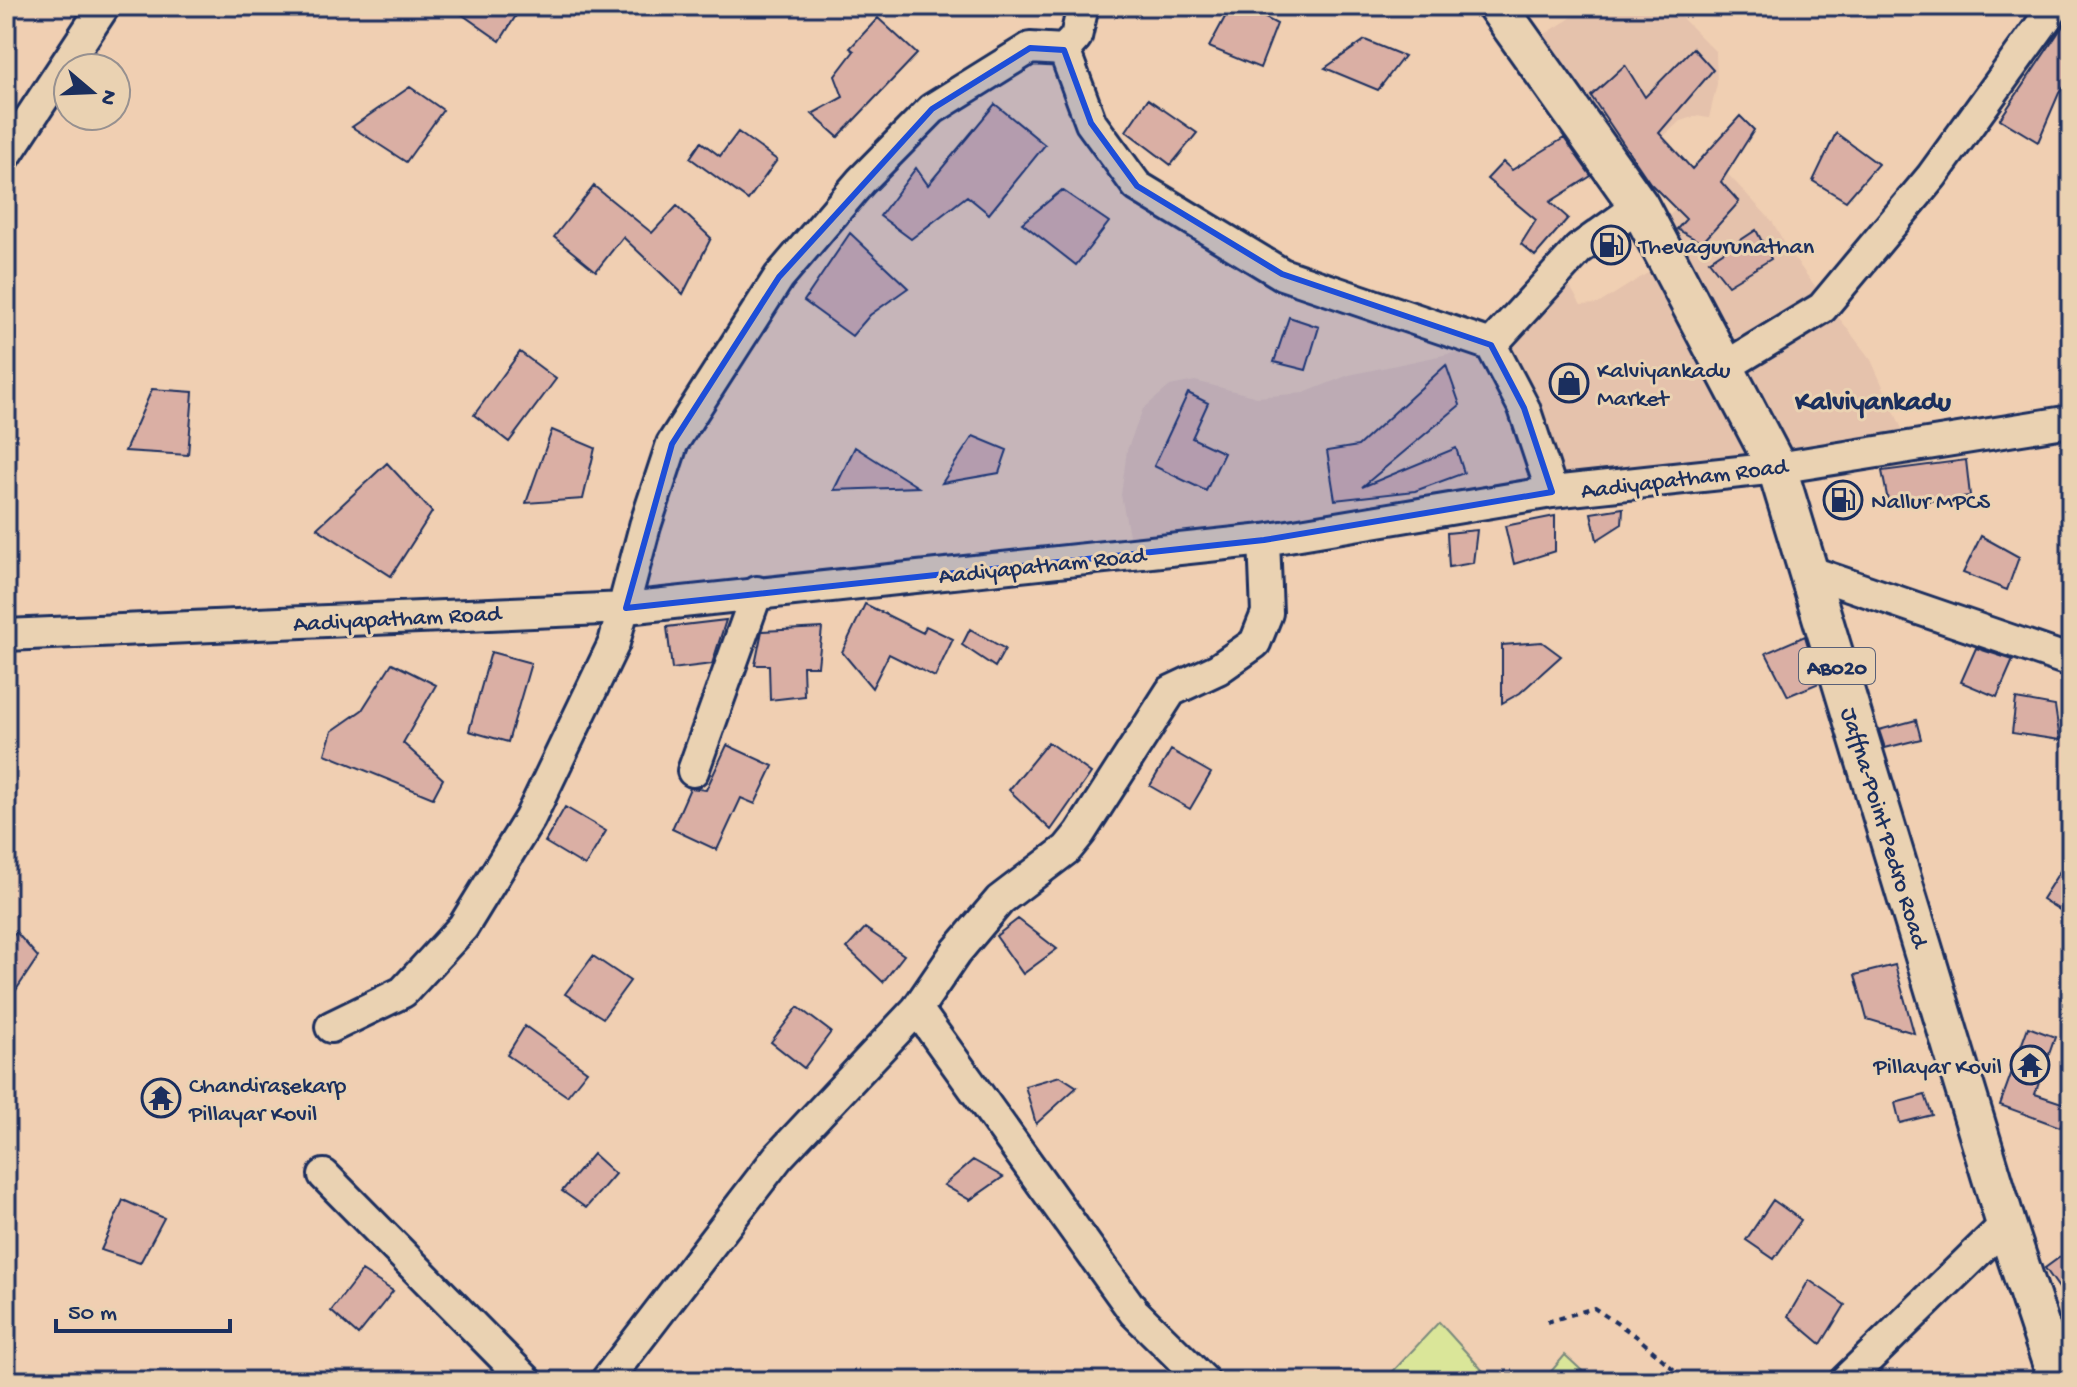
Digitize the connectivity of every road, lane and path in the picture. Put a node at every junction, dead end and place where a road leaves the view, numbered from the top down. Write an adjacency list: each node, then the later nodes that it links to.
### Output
1 (104, 6): 6 (street)
2 (1083, 6): 5 (street)
3 (1497, 6): 7 (main road, Jaffna-Point Pedro Road / AB020)
4 (2057, 13): 9 (street)
5 (1064, 50): 8 (street); 16 (street)
6 (6, 155)
7 (1639, 206): 8 (street); 9 (main road, Jaffna-Point Pedro Road / AB020)
8 (1491, 345): 12 (street)
9 (1723, 368): 11 (main road, Jaffna-Point Pedro Road / AB020)
10 (2071, 421): 11 (street, Aadiyapatham Road)
11 (1777, 468): 12 (street, Aadiyapatham Road); 14 (main road, Jaffna-Point Pedro Road / AB020)
12 (1552, 492): 13 (street, Aadiyapatham Road)
13 (1264, 540): 15 (street, Aadiyapatham Road); 20 (street)
14 (1808, 571): 18 (street); 23 (main road, Jaffna-Point Pedro Road / AB020)
15 (757, 592): 16 (street, Aadiyapatham Road); 19 (street)
16 (626, 608): 17 (street, Aadiyapatham Road); 21 (street)
17 (6, 635)
18 (2071, 661)
19 (693, 771)
20 (917, 1009): 26 (street); 27 (street)
21 (331, 1027)
22 (324, 1175): 25 (street)
23 (2006, 1224): 29 (street); 30 (main road, Jaffna-Point Pedro Road / AB020)
24 (1547, 1322): 28 (path)
25 (527, 1381)
26 (606, 1381)
27 (1204, 1381)
28 (1687, 1381)
29 (1845, 1381)
30 (2058, 1381)

